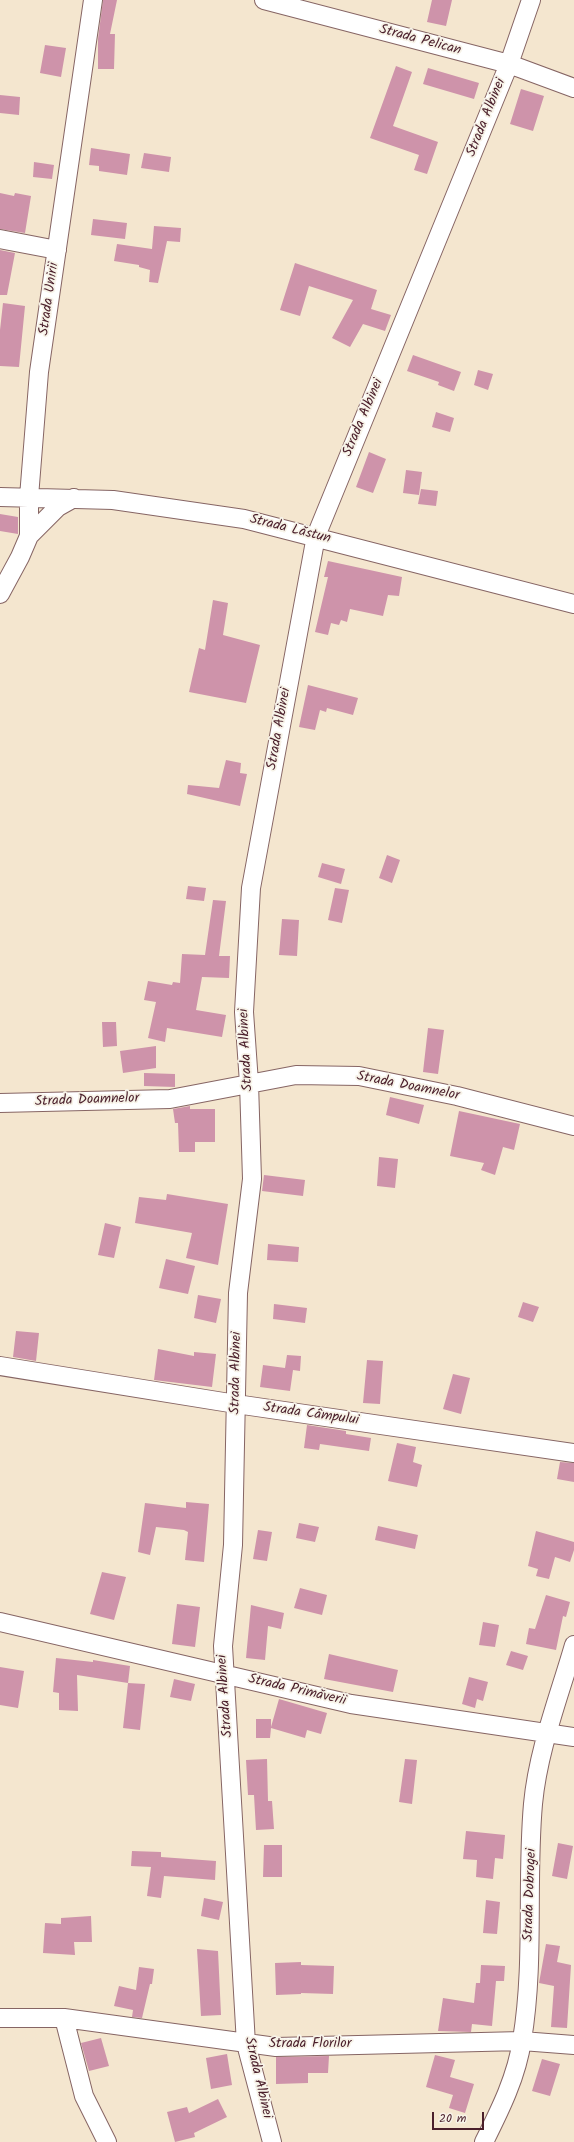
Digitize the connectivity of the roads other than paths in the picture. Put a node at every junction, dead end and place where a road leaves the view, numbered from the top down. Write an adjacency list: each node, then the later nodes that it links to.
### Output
1 (93, 0): 7 (street, Strada Unirii)
2 (264, 0): 4 (street, Strada Pelican)
3 (531, 0): 4 (street, Strada Albinei)
4 (509, 64): 5 (street, Strada Pelican); 12 (street, Strada Albinei)
5 (574, 88)
6 (0, 240): 7 (street)
7 (57, 250): 9 (street, Strada Unirii)
8 (0, 497): 9 (street, Strada Lăstun)
9 (29, 497): 10 (street, Strada Lăstun); 11 (street, Strada Unirii)
10 (74, 498): 11 (street); 12 (street, Strada Lăstun)
11 (29, 536): 13 (street, Strada Unirii)
12 (316, 536): 14 (street, Strada Lăstun); 15 (street, Strada Albinei)
13 (0, 594)
14 (574, 604)
15 (249, 1083): 16 (street, Strada Doamnelor); 17 (street, Strada Doamnelor); 19 (street, Strada Albinei)
16 (0, 1103)
17 (574, 1126)
18 (0, 1366): 19 (street, Strada Câmpului)
19 (236, 1404): 20 (street, Strada Câmpului); 23 (street, Strada Albinei)
20 (574, 1453)
21 (0, 1622): 23 (street, Strada Primăverii)
22 (574, 1645): 24 (street, Strada Dobrogei)
23 (225, 1675): 24 (street, Strada Primăverii); 29 (street, Strada Albinei)
24 (548, 1733): 25 (street, Strada Primăverii); 28 (street, Strada Dobrogei)
25 (574, 1737)
26 (0, 2018): 27 (street, Strada Florilor)
27 (64, 2018): 29 (street, Strada Florilor); 31 (street)
28 (522, 2041): 29 (street, Strada Florilor); 30 (street, Strada Florilor); 33 (street, Strada Dobrogei)
29 (246, 2044): 32 (street, Strada Albinei)
30 (574, 2045)
31 (107, 2142)
32 (272, 2142)
33 (484, 2142)

